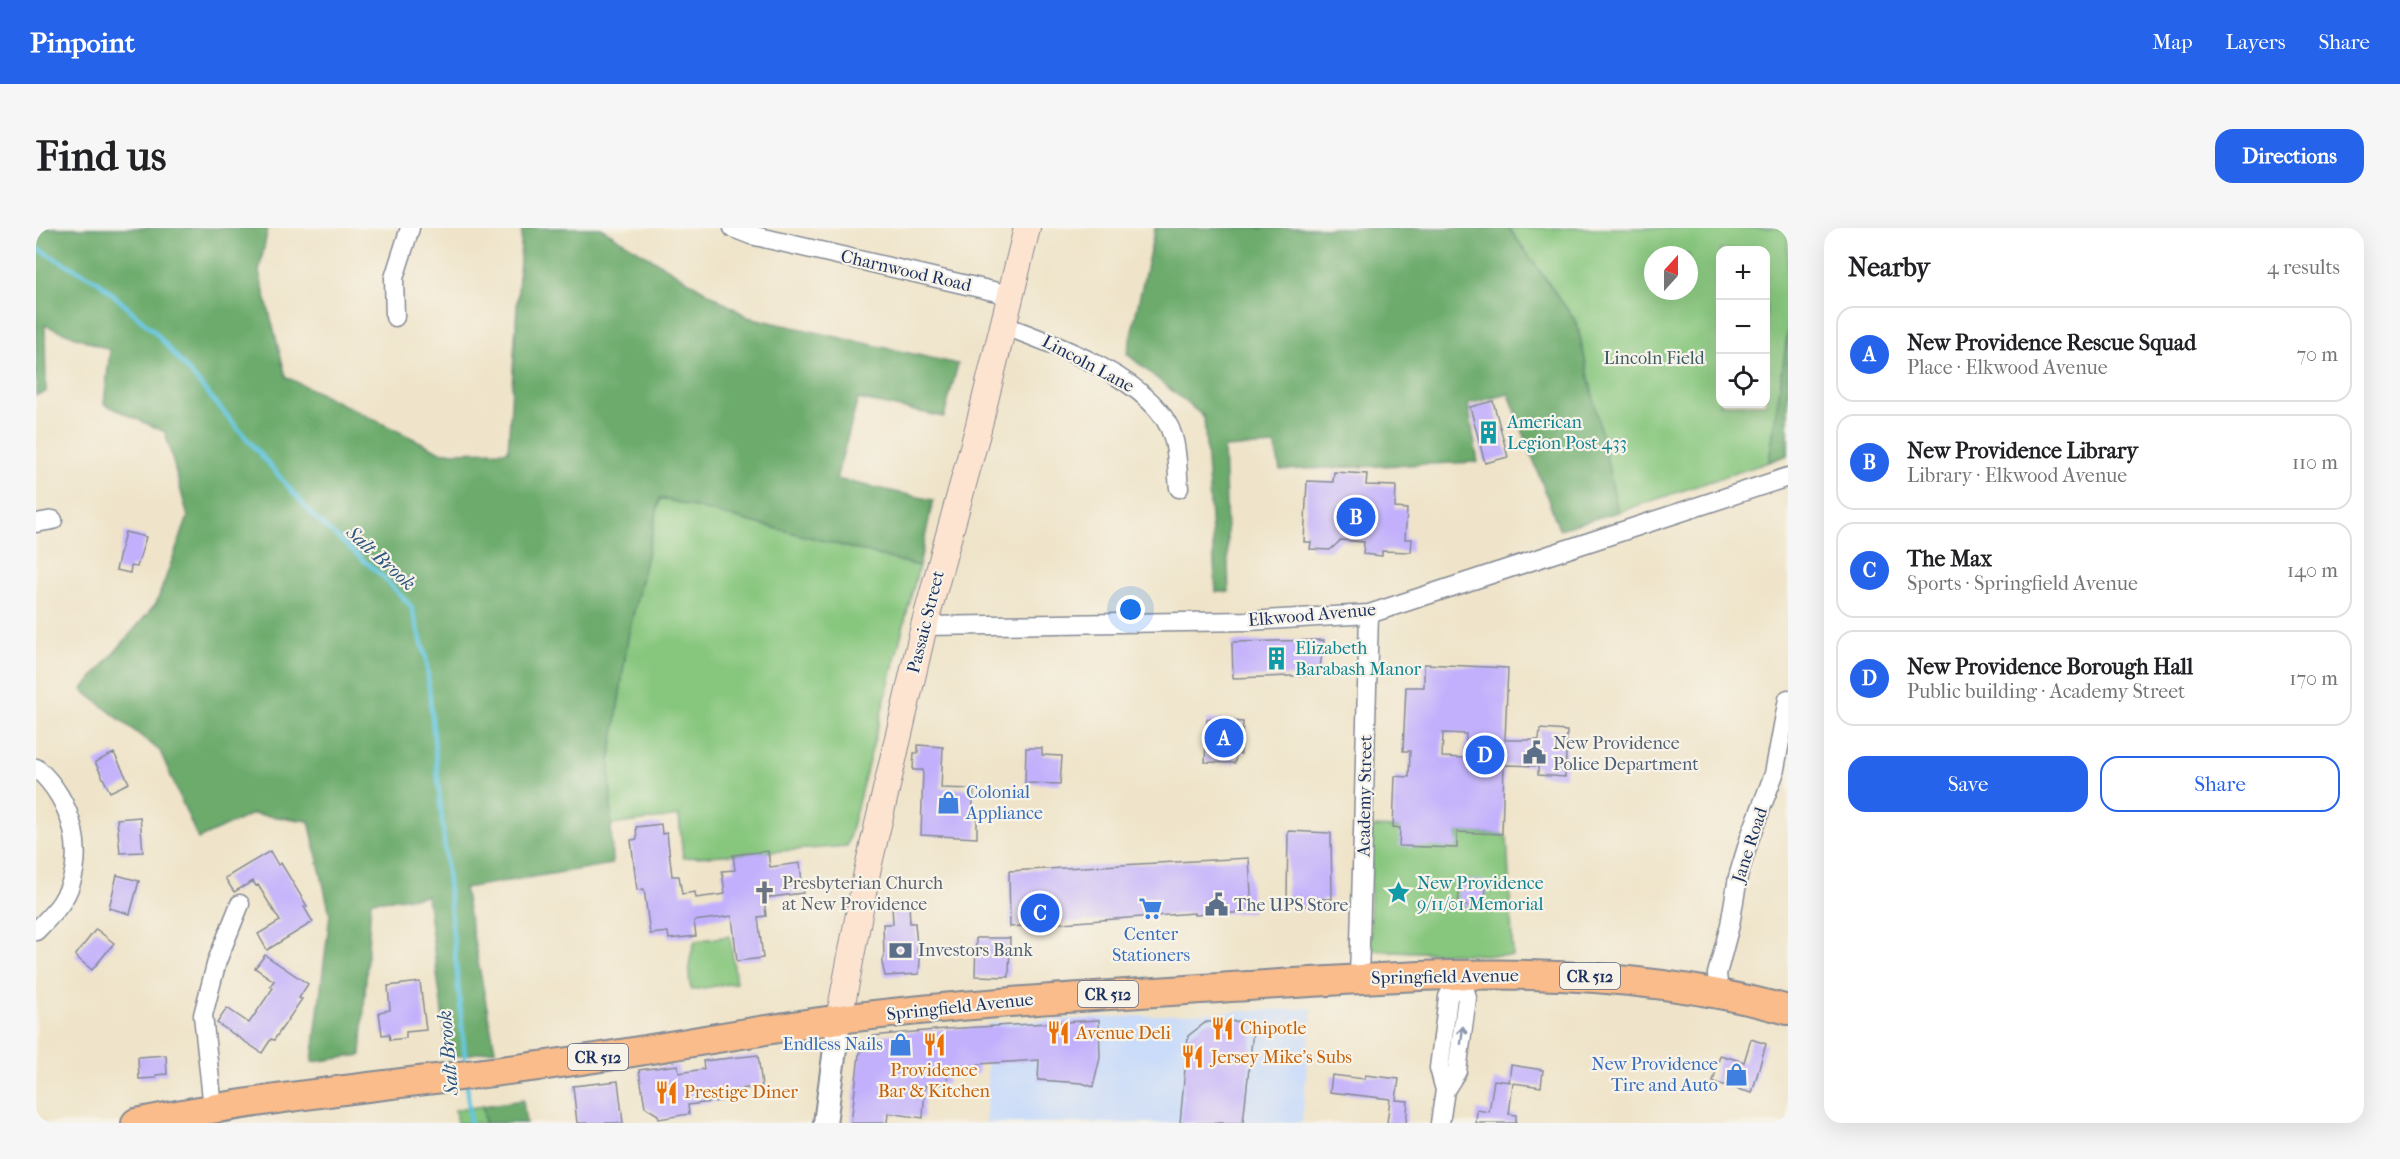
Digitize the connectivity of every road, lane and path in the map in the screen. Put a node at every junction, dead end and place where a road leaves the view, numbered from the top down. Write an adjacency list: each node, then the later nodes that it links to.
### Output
1 (410, 228): 5 (street)
2 (733, 228): 4 (street, Charnwood Road)
3 (1027, 228): 4 (main road, Passaic Street)
4 (1010, 294): 6 (main road, Passaic Street)
5 (395, 317)
6 (1002, 325): 8 (street, Lincoln Lane); 10 (main road, Passaic Street)
7 (1788, 477): 9 (street, Elkwood Avenue)
8 (1179, 488)
9 (1369, 614): 10 (street, Elkwood Avenue); 17 (street, Academy Street)
10 (924, 626): 20 (main road, Passaic Street)
11 (1788, 699): 13 (street, Jane Road)
12 (36, 768): 15 (street)
13 (1781, 776): 18 (street, Jane Road)
14 (240, 904): 21 (street)
15 (36, 931)
16 (1461, 974): 17 (main road, Springfield Avenue / CR 512); 18 (main road, Springfield Avenue / CR 512); 24 (street)
17 (1359, 979): 20 (main road, Springfield Avenue / CR 512)
18 (1719, 992): 19 (main road, Springfield Avenue / CR 512)
19 (1788, 1010)
20 (839, 1019): 21 (main road, Springfield Avenue / CR 512); 23 (street)
21 (213, 1108): 22 (main road, Springfield Avenue / CR 512)
22 (136, 1123)
23 (825, 1123)
24 (1440, 1123)

